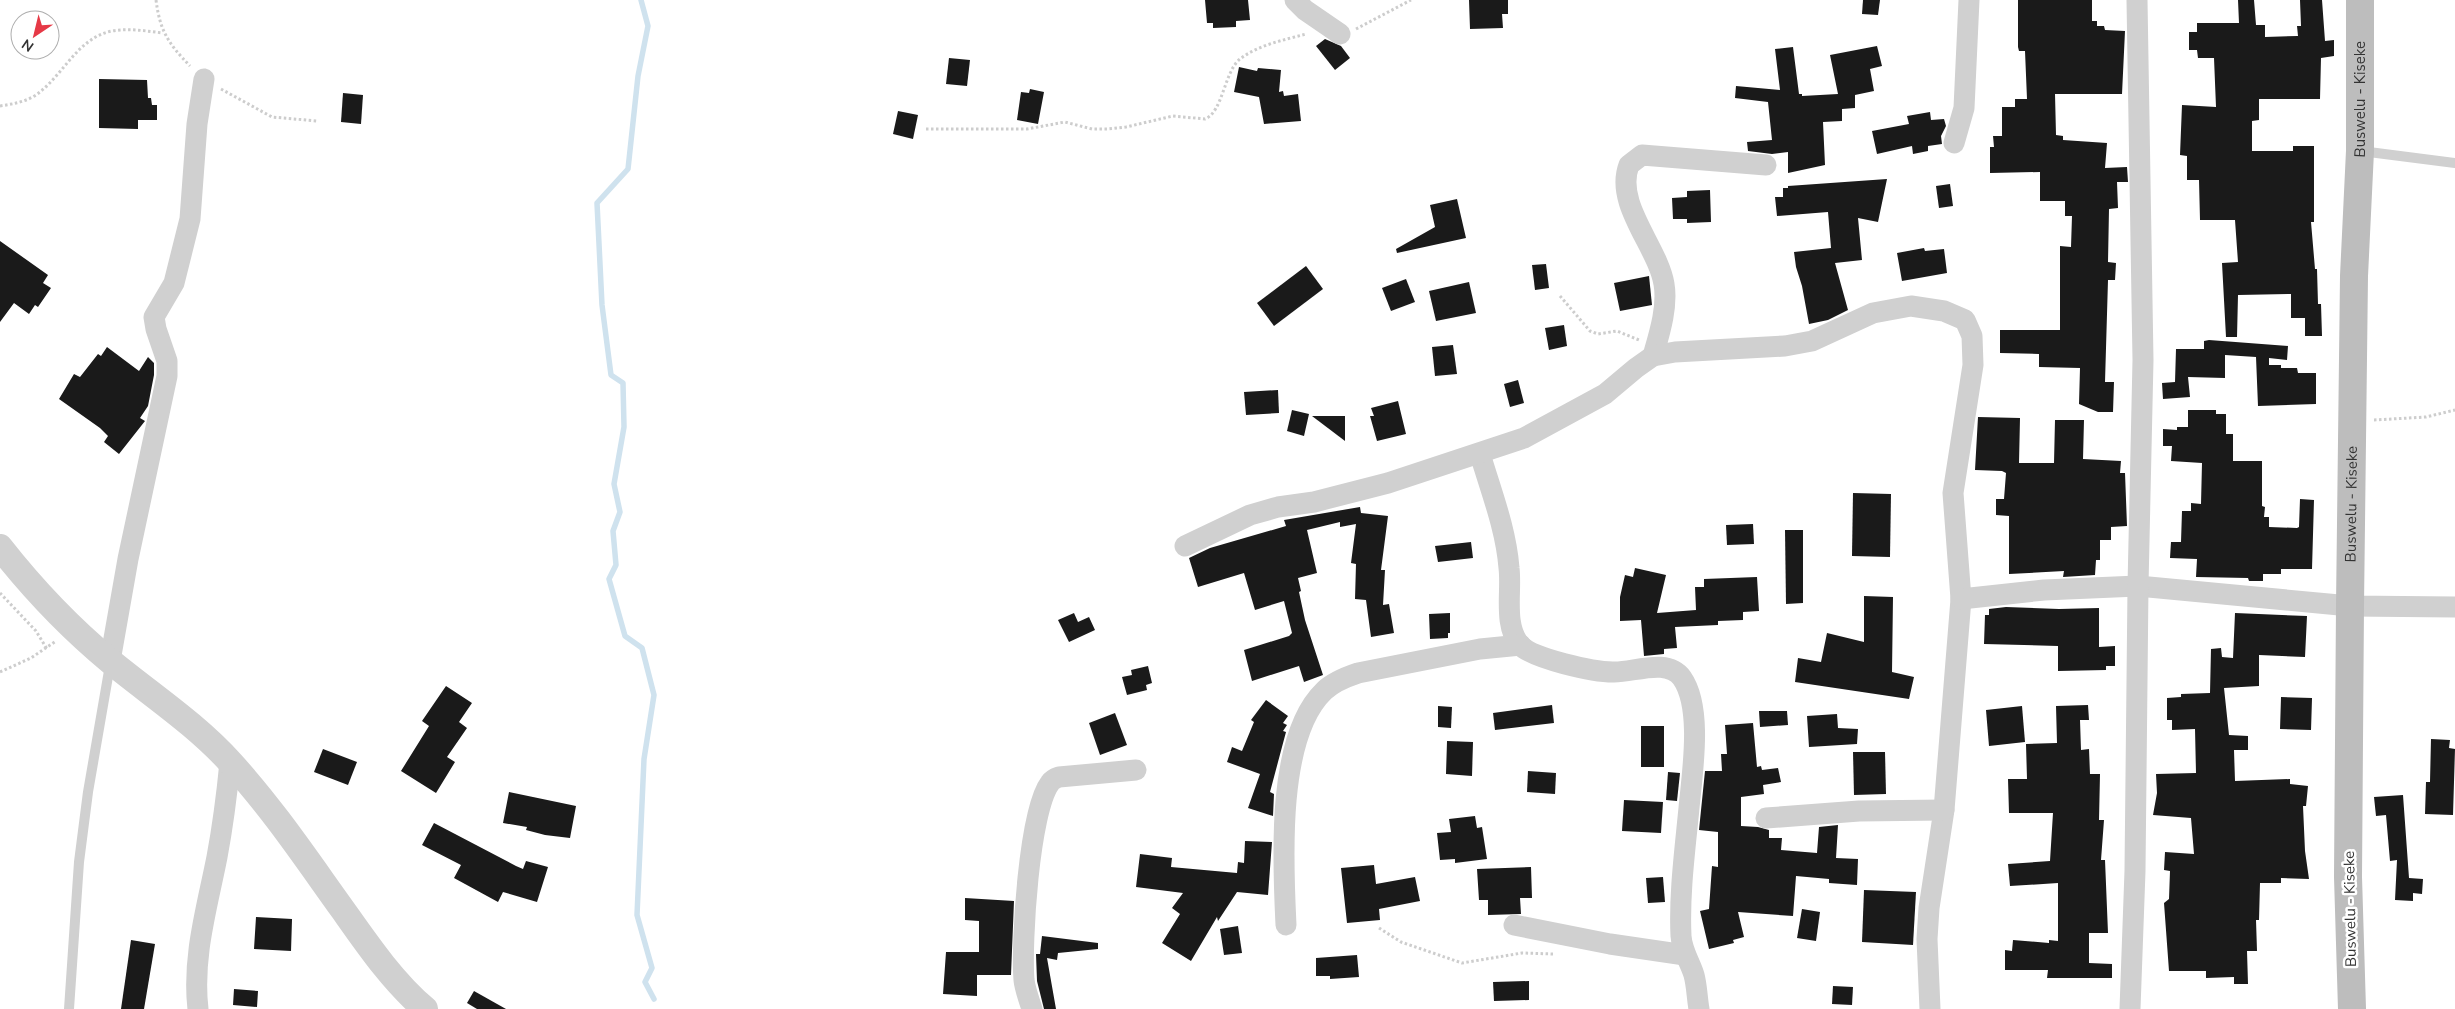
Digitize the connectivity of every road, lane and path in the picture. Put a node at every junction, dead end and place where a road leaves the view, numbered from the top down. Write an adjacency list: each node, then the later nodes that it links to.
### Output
1 (1295, 0): 7 (street)
2 (1411, 0): 7 (path)
3 (1969, 0): 11 (street)
4 (2137, 0): 22 (street)
5 (2360, 0): 12 (main road, Buswelu - Kiseke)
6 (163, 33): 9 (path)
7 (1340, 34): 10 (path)
8 (204, 79): 30 (street)
9 (0, 106)
10 (926, 129)
11 (1954, 143)
12 (2360, 151): 13 (lane); 18 (main road, Buswelu - Kiseke)
13 (2455, 163)
14 (1766, 165): 16 (street)
15 (1560, 296): 16 (path)
16 (1654, 352): 19 (street); 24 (street)
17 (2455, 410): 18 (path)
18 (2354, 420): 25 (main road, Buswelu - Kiseke)
19 (1480, 454): 20 (street); 28 (street)
20 (1184, 546)
21 (0, 547): 27 (street)
22 (2138, 586): 24 (street); 25 (street); 47 (street)
23 (0, 593): 29 (path)
24 (1961, 599): 34 (street)
25 (2350, 606): 26 (street); 48 (main road, Buswelu - Kiseke)
26 (2455, 607)
27 (72, 629): 29 (path); 30 (street)
28 (1521, 645): 36 (street); 40 (street)
29 (47, 649): 31 (path)
30 (110, 661): 32 (street); 42 (lane)
31 (0, 672)
32 (230, 762): 41 (street); 43 (street)
33 (1136, 770): 44 (street)
34 (1944, 810): 35 (street); 46 (street)
35 (1766, 818)
36 (1286, 925)
37 (1514, 925): 40 (street)
38 (1379, 928): 39 (path)
39 (1556, 954)
40 (1685, 955): 45 (street)
41 (415, 1006)
42 (69, 1009)
43 (198, 1009)
44 (1032, 1009)
45 (1698, 1009)
46 (1930, 1009)
47 (2130, 1009)
48 (2352, 1009)

